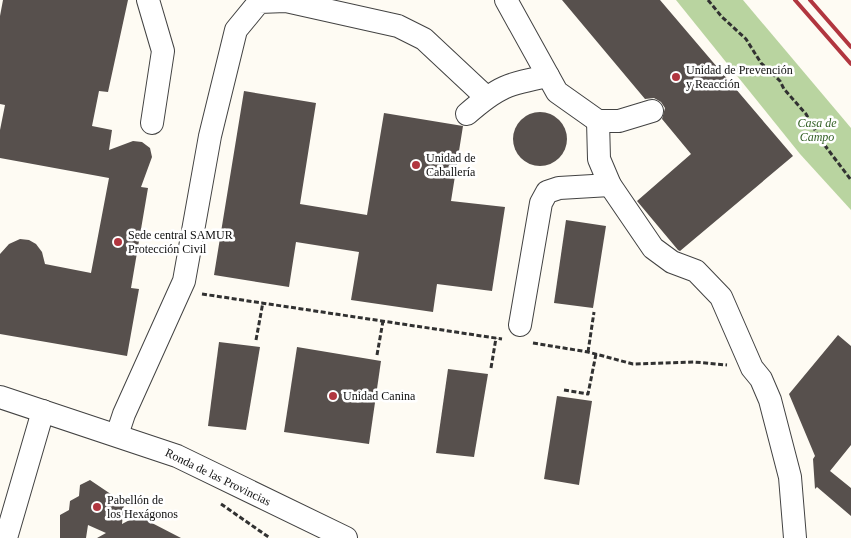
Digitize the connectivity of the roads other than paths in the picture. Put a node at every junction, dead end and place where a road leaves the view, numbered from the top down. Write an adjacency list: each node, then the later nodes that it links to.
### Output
1 (148, 0): 8 (street)
2 (506, 0): 3 (street)
3 (548, 76): 4 (street); 7 (street)
4 (486, 97): 6 (street); 13 (street)
5 (652, 111): 7 (street)
6 (467, 114)
7 (598, 121): 9 (street)
8 (152, 123)
9 (610, 185): 10 (street); 16 (street)
10 (519, 336)
11 (0, 397): 12 (street, Ronda de las Provincias)
12 (43, 411): 13 (street, Ronda de las Provincias); 14 (street)
13 (117, 435): 15 (street, Ronda de las Provincias)
14 (6, 538)
15 (346, 538)
16 (795, 538)

